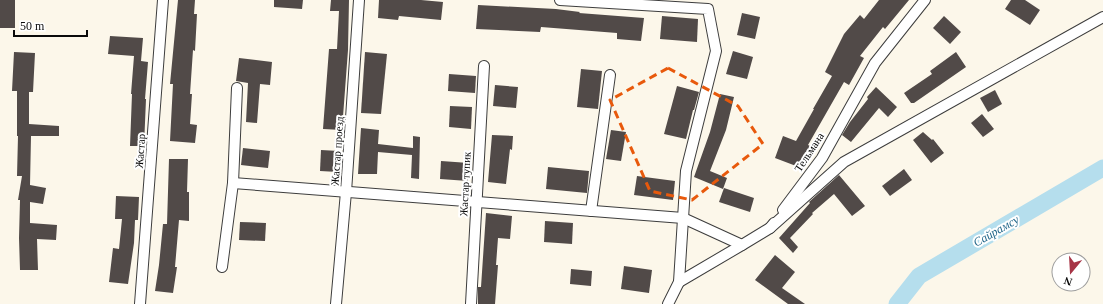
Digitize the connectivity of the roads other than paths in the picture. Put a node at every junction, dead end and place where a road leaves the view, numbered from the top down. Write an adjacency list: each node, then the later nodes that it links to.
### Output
1 (163, 0): 18 (street, Жастар)
2 (358, 0): 10 (street, Жастар проезд)
3 (560, 0): 13 (street)
4 (925, 0): 14 (street, Тельмана)
5 (1103, 17): 14 (street)
6 (484, 66): 11 (street, Жастар тупик)
7 (610, 75): 12 (street)
8 (237, 88): 9 (street)
9 (233, 183): 10 (street); 16 (street)
10 (346, 192): 11 (street); 19 (street, Жастар проезд)
11 (476, 202): 12 (street); 20 (street, Жастар тупик)
12 (591, 211): 13 (street)
13 (683, 218): 15 (street); 17 (street)
14 (770, 228): 15 (street, Тельмана)
15 (742, 245): 17 (street, Тельмана)
16 (222, 267)
17 (679, 282): 21 (street)
18 (140, 304)
19 (336, 304)
20 (470, 304)
21 (668, 304)

